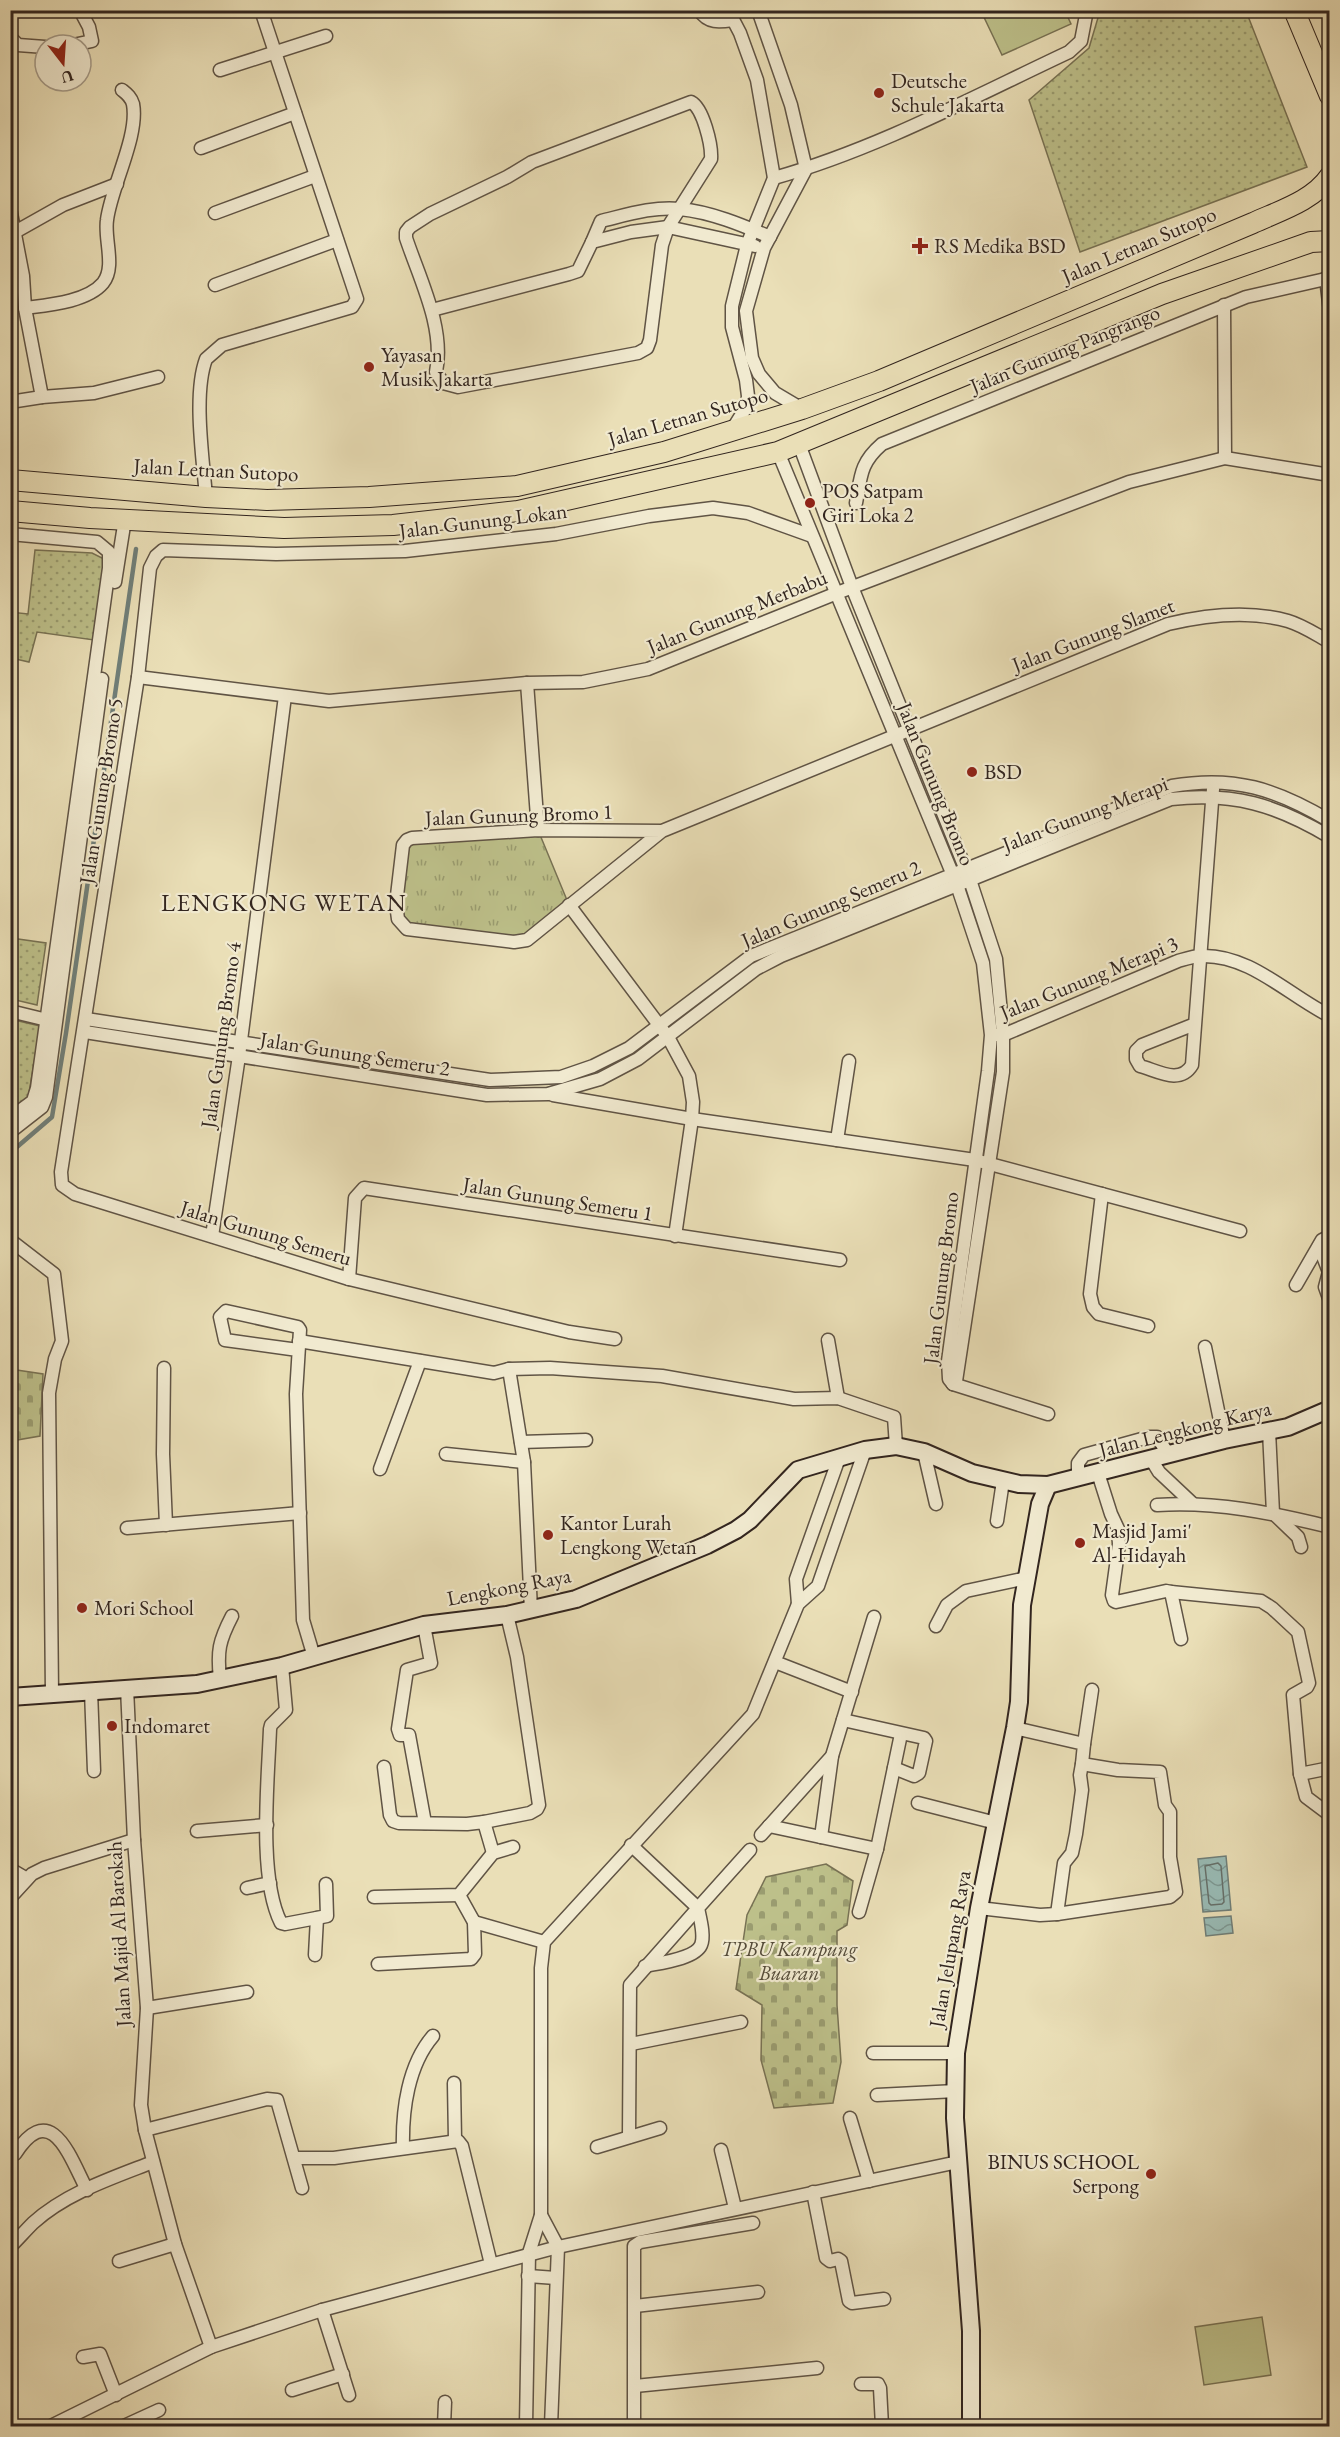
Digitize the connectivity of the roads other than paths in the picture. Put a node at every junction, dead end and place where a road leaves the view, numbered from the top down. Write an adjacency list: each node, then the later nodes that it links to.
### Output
1 (80, 10): 8 (street)
2 (261, 10): 12 (street)
3 (699, 10): 7 (street)
4 (758, 10): 18 (street)
5 (1087, 10): 18 (street)
6 (1294, 10): 15 (main road)
7 (731, 15): 21 (street)
8 (90, 33)
9 (326, 36): 12 (street)
10 (10, 37): 11 (street)
11 (33, 46)
12 (276, 53): 13 (street); 16 (street)
13 (220, 70)
14 (122, 90): 22 (street)
15 (1329, 96)
16 (296, 113): 17 (street); 19 (street)
17 (201, 148)
18 (806, 169): 21 (street); 35 (street)
19 (315, 176): 27 (street); 32 (street)
20 (1329, 176): 23 (main road, Jalan Letnan Sutopo)
21 (774, 178): 29 (street)
22 (117, 184): 30 (street); 40 (street)
23 (1310, 196): 24 (main road); 46 (main road, Jalan Letnan Sutopo)
24 (1329, 198)
25 (10, 208): 30 (street)
26 (679, 209): 28 (street); 29 (street); 34 (street); 41 (street)
27 (215, 213)
28 (668, 227): 34 (street); 36 (street); 41 (street)
29 (753, 230): 35 (street); 36 (street)
30 (15, 232): 40 (street)
31 (1329, 232): 33 (main road)
32 (337, 240): 38 (street); 53 (street)
33 (1320, 241): 48 (main road)
34 (592, 242): 41 (street)
35 (767, 243): 36 (street); 46 (street)
36 (747, 245): 47 (street)
37 (1328, 278): 39 (street, Jalan Gunung Pangrango); 42 (street)
38 (215, 285)
39 (1224, 306): 50 (street); 54 (street, Jalan Gunung Pangrango)
40 (25, 308): 44 (street)
41 (432, 310)
42 (1329, 311)
43 (158, 377): 44 (street)
44 (42, 397): 45 (street)
45 (10, 402)
46 (802, 409): 47 (main road, Jalan Letnan Sutopo)
47 (729, 433): 53 (main road, Jalan Letnan Sutopo)
48 (800, 444): 49 (main road); 60 (street, Jalan Gunung Bromo)
49 (778, 452): 56 (main road); 58 (street, Jalan Gunung Bromo)
50 (1225, 458): 51 (street, Jalan Gunung Merbabu); 60 (street, Jalan Gunung Merbabu)
51 (1329, 475)
52 (10, 480): 53 (main road, Jalan Letnan Sutopo)
53 (206, 497)
54 (856, 503)
55 (10, 511): 56 (main road)
56 (125, 519): 94 (street)
57 (10, 534): 81 (street)
58 (812, 537): 59 (street, Jalan Gunung Lokan); 61 (street, Jalan Gunung Bromo)
59 (156, 556): 63 (street, Jalan Gunung Bromo 5)
60 (852, 587): 61 (street, Jalan Gunung Merbabu); 66 (street, Jalan Gunung Bromo)
61 (837, 592): 64 (street, Jalan Gunung Merbabu); 67 (street, Jalan Gunung Bromo)
62 (1329, 642): 66 (street, Jalan Gunung Slamet)
63 (138, 676): 65 (street, Jalan Gunung Merbabu); 80 (street, Jalan Gunung Bromo 5)
64 (527, 683): 65 (street, Jalan Gunung Merbabu); 71 (street)
65 (285, 696): 87 (street, Jalan Gunung Bromo 4)
66 (909, 729): 67 (street, Jalan Gunung Slamet); 74 (street, Jalan Gunung Bromo)
67 (895, 735): 72 (street, Jalan Gunung Bromo 1); 75 (street, Jalan Gunung Bromo)
68 (1213, 782): 69 (street, Jalan Gunung Merapi 3); 70 (street, Jalan Gunung Merapi); 74 (street, Jalan Gunung Merapi)
69 (1214, 797): 73 (street, Jalan Gunung Merapi); 74 (street, Jalan Gunung Merapi); 77 (street, Jalan Gunung Merapi 3)
70 (1329, 821)
71 (538, 830): 72 (street, Jalan Gunung Bromo 1); 76 (street, Jalan Gunung Bromo 1)
72 (662, 831): 76 (street, Jalan Gunung Bromo 1)
73 (1329, 837)
74 (968, 874): 75 (street, Jalan Gunung Merapi); 85 (street, Jalan Gunung Bromo)
75 (955, 880): 83 (street, Jalan Gunung Semeru 2); 85 (street, Jalan Gunung Bromo); 86 (street, Jalan Gunung Semeru 2)
76 (569, 905): 83 (street)
77 (1201, 956): 79 (street, Jalan Gunung Merapi 3); 82 (street, Jalan Gunung Merapi 3); 85 (street, Jalan Gunung Merapi 3)
78 (10, 1011): 81 (street)
79 (1329, 1016)
80 (87, 1019): 84 (street, Jalan Gunung Bromo 5); 87 (street, Jalan Gunung Semeru 2)
81 (47, 1020): 92 (street)
82 (1195, 1024): 82 (street, Jalan Gunung Merapi 3)
83 (659, 1026): 86 (street); 90 (street, Jalan Gunung Semeru 2)
84 (85, 1032): 88 (street, Jalan Gunung Semeru 2); 100 (street, Jalan Gunung Semeru)
85 (997, 1035): 96 (street, Jalan Gunung Bromo); 97 (street, Jalan Gunung Bromo)
86 (668, 1037): 91 (street, Jalan Gunung Semeru 2); 93 (street)
87 (241, 1042): 88 (street, Jalan Gunung Bromo 4); 90 (street, Jalan Gunung Semeru 2)
88 (239, 1056): 91 (street, Jalan Gunung Semeru 2); 100 (street, Jalan Gunung Bromo 4)
89 (849, 1061): 95 (street)
90 (523, 1079): 91 (street, Jalan Gunung Semeru 2)
91 (549, 1094): 93 (street, Jalan Gunung Semeru 2)
92 (10, 1119)
93 (692, 1119): 95 (street, Jalan Gunung Semeru 2); 101 (street)
94 (10, 1132)
95 (837, 1140): 96 (street, Jalan Gunung Semeru 2)
96 (975, 1160): 97 (street, Jalan Gunung Semeru 2); 117 (street, Jalan Gunung Bromo)
97 (990, 1164): 98 (street, Jalan Gunung Semeru 2); 117 (street, Jalan Gunung Bromo)
98 (1102, 1194): 99 (street, Jalan Gunung Semeru 2); 109 (street)
99 (1240, 1232)
100 (212, 1236): 106 (street, Jalan Gunung Semeru)
101 (675, 1236): 105 (street, Jalan Gunung Semeru 1); 106 (street, Jalan Gunung Semeru 1)
102 (1329, 1236): 104 (street)
103 (10, 1240): 168 (street)
104 (1319, 1246): 107 (street); 108 (street)
105 (840, 1260)
106 (349, 1279): 110 (street, Jalan Gunung Semeru)
107 (1296, 1285)
108 (1329, 1301)
109 (1148, 1326)
110 (615, 1339)
111 (828, 1340): 118 (street)
112 (298, 1345): 112 (street); 114 (street); 142 (street)
113 (1205, 1347): 123 (street)
114 (420, 1361): 116 (street); 133 (street)
115 (164, 1368): 144 (street)
116 (509, 1369): 118 (street); 124 (street)
117 (953, 1384): 120 (street)
118 (838, 1398): 125 (street)
119 (1329, 1409): 121 (street, Jalan Lengkong Karya)
120 (1048, 1414)
121 (1269, 1431): 123 (street, Jalan Lengkong Karya); 141 (street)
122 (586, 1440): 124 (street)
123 (1224, 1440): 129 (street, Jalan Lengkong Karya)
124 (521, 1442): 132 (street)
125 (896, 1446): 126 (street, Lengkong Raya); 127 (street, Lengkong Raya)
126 (865, 1450): 130 (street, Lengkong Raya); 149 (street)
127 (924, 1452): 136 (street, Lengkong Raya); 139 (street)
128 (446, 1455): 132 (street)
129 (1169, 1455): 131 (street, Jalan Lengkong Karya); 135 (street)
130 (839, 1458): 147 (street); 153 (street, Lengkong Raya)
131 (1151, 1459): 134 (street, Jalan Lengkong Karya); 138 (street)
132 (524, 1462): 153 (street)
133 (380, 1469)
134 (1098, 1473): 135 (street, Jalan Lengkong Karya); 151 (street)
135 (1078, 1477): 137 (street, Jalan Lengkong Karya)
136 (1003, 1481): 137 (street, Lengkong Raya); 143 (street)
137 (1048, 1485): 150 (street, Jalan Jelupang Raya)
138 (1192, 1503): 140 (street); 141 (street)
139 (936, 1504)
140 (1156, 1505)
141 (1273, 1513): 145 (street); 148 (street)
142 (300, 1514): 144 (street); 160 (street)
143 (997, 1521)
144 (166, 1525): 146 (street)
145 (1329, 1527)
146 (127, 1528)
147 (808, 1547): 149 (street); 152 (street)
148 (1301, 1547)
149 (828, 1555): 152 (street)
150 (1026, 1578): 158 (street); 171 (street, Jalan Jelupang Raya)
151 (1171, 1592): 159 (street); 180 (street)
152 (798, 1604): 161 (street)
153 (531, 1610): 154 (street, Lengkong Raya)
154 (507, 1615): 157 (street, Lengkong Raya); 183 (street)
155 (232, 1616): 163 (street)
156 (874, 1617): 167 (street)
157 (424, 1625): 160 (street, Lengkong Raya); 184 (street)
158 (936, 1626)
159 (1181, 1639)
160 (314, 1657): 162 (street, Lengkong Raya)
161 (775, 1662): 167 (street); 191 (street)
162 (282, 1666): 163 (street, Lengkong Raya); 186 (street)
163 (220, 1679): 164 (street, Lengkong Raya)
164 (127, 1688): 166 (street, Lengkong Raya); 189 (street, Jalan Majid Al Barokah)
165 (1092, 1690): 173 (street)
166 (91, 1691): 168 (street, Lengkong Raya); 179 (street)
167 (852, 1692): 170 (street)
168 (52, 1694): 169 (street, Lengkong Raya)
169 (10, 1697)
170 (843, 1719): 172 (street); 174 (street)
171 (1015, 1728): 173 (street); 185 (street, Jalan Jelupang Raya)
172 (901, 1734): 177 (street); 177 (street)
173 (1084, 1744): 175 (street)
174 (832, 1756): 188 (street); 188 (street)
175 (1082, 1764): 206 (street); 206 (street)
176 (384, 1767): 184 (street)
177 (894, 1768): 192 (street)
178 (1329, 1768): 180 (street)
179 (94, 1771)
180 (1300, 1774): 182 (street)
181 (918, 1803): 185 (street)
182 (1329, 1815)
183 (484, 1822): 184 (street); 194 (street)
184 (425, 1823)
185 (996, 1823): 203 (street, Jalan Jelupang Raya)
186 (267, 1825): 187 (street); 197 (street)
187 (197, 1831)
188 (821, 1837): 192 (street)
189 (134, 1840): 196 (street); 214 (street, Jalan Majid Al Barokah)
190 (513, 1847): 194 (street)
191 (628, 1848): 204 (street); 209 (street)
192 (878, 1849): 205 (street)
193 (750, 1850): 204 (street)
194 (494, 1853): 200 (street)
195 (10, 1869): 196 (street)
196 (27, 1880): 202 (street)
197 (270, 1883): 199 (street); 207 (street)
198 (326, 1884): 207 (street)
199 (247, 1888)
200 (459, 1895): 201 (street); 208 (street)
201 (374, 1897)
202 (10, 1898)
203 (979, 1908): 206 (street); 219 (street, Jalan Jelupang Raya)
204 (697, 1910): 212 (street); 212 (street)
205 (859, 1912)
206 (1057, 1914)
207 (317, 1918): 210 (street)
208 (474, 1922): 209 (street); 211 (street)
209 (543, 1942): 240 (street)
210 (315, 1955)
211 (378, 1964)
212 (645, 1966): 217 (street)
213 (247, 1992): 214 (street)
214 (147, 2008): 225 (street, Jalan Majid Al Barokah)
215 (741, 2022): 217 (street)
216 (433, 2036): 229 (street)
217 (631, 2043): 226 (street)
218 (873, 2053): 219 (street)
219 (956, 2053): 221 (street, Jalan Jelupang Raya)
220 (454, 2083): 227 (street)
221 (956, 2091): 222 (street); 234 (street, Jalan Jelupang Raya)
222 (877, 2095)
223 (850, 2118): 235 (street)
224 (660, 2128): 226 (street)
225 (145, 2130): 232 (street); 233 (street, Jalan Majid Al Barokah)
226 (629, 2137): 228 (street)
227 (455, 2140): 229 (street); 247 (street)
228 (597, 2147)
229 (404, 2148): 232 (street)
230 (721, 2150): 239 (street)
231 (15, 2154): 237 (street)
232 (294, 2157): 236 (street)
233 (153, 2162): 237 (street); 242 (street, Jalan Majid Al Barokah)
234 (958, 2162): 235 (street); 272 (street, Jalan Jelupang Raya)
235 (869, 2181): 238 (street)
236 (302, 2188)
237 (87, 2190): 243 (street)
238 (813, 2192): 239 (street); 251 (street)
239 (735, 2208): 244 (street)
240 (541, 2215): 244 (street); 245 (street)
241 (753, 2223): 252 (street)
242 (175, 2244): 246 (street); 254 (street, Jalan Majid Al Barokah)
243 (10, 2247)
244 (558, 2247): 245 (street); 249 (street)
245 (530, 2253): 247 (street); 248 (street)
246 (119, 2261)
247 (491, 2264): 253 (street)
248 (528, 2276): 249 (street); 268 (street)
249 (556, 2278): 269 (street)
250 (758, 2292): 252 (street)
251 (884, 2299)
252 (635, 2306): 259 (street)
253 (322, 2310): 254 (street); 257 (street)
254 (212, 2347): 261 (street)
255 (83, 2356): 261 (street)
256 (818, 2368): 259 (street)
257 (342, 2374): 260 (street); 262 (street)
258 (861, 2384): 271 (street)
259 (636, 2386): 270 (street)
260 (292, 2390)
261 (116, 2395): 265 (street)
262 (349, 2395)
263 (445, 2402): 267 (street)
264 (159, 2410): 266 (street)
265 (51, 2427)
266 (124, 2427)
267 (444, 2427)
268 (526, 2427)
269 (551, 2427)
270 (634, 2427)
271 (882, 2427)
272 (971, 2427)

